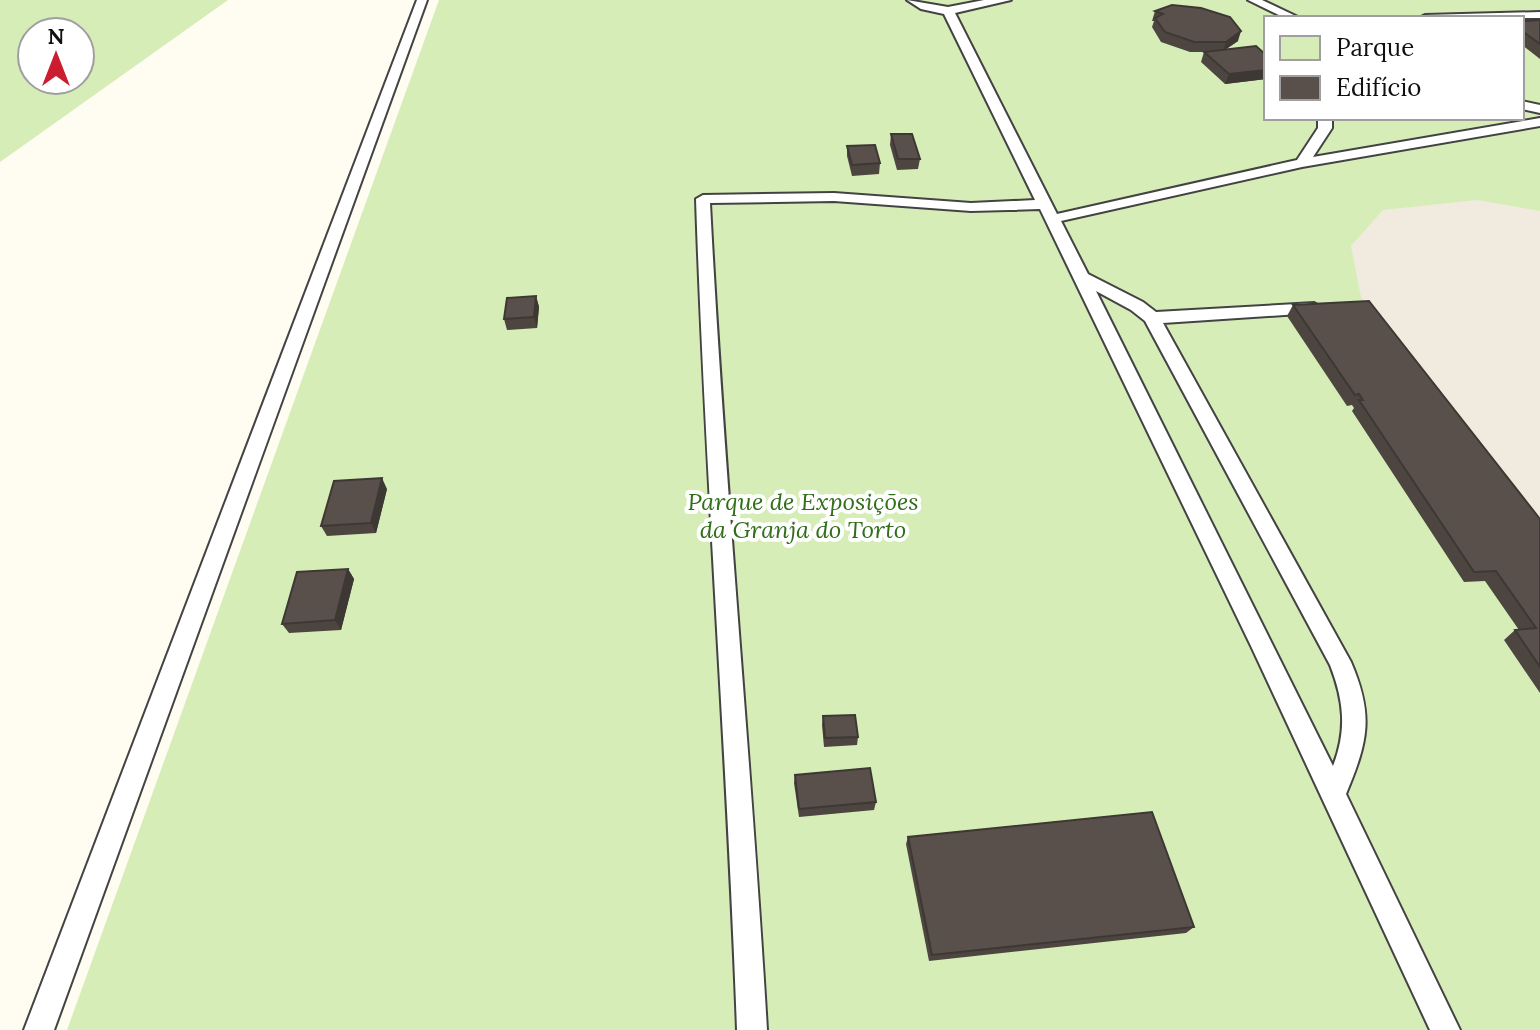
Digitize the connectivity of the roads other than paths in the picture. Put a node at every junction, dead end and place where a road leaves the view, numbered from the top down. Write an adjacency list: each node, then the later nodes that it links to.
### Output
1 (422, 0): 18 (lane)
2 (912, 0): 6 (lane)
3 (986, 0): 4 (lane); 6 (lane)
4 (1006, 0)
5 (1253, 0): 8 (lane)
6 (948, 11): 13 (lane)
7 (1540, 15): 9 (lane)
8 (1289, 16)
9 (1502, 16)
10 (1325, 120): 12 (lane)
11 (1540, 122): 12 (lane)
12 (1302, 163): 13 (lane)
13 (1049, 212): 14 (lane); 19 (lane)
14 (1083, 278): 16 (lane); 17 (lane)
15 (1314, 308): 16 (lane)
16 (1152, 318): 17 (lane)
17 (1334, 793): 20 (lane)
18 (39, 1030)
19 (752, 1030)
20 (1445, 1030)

